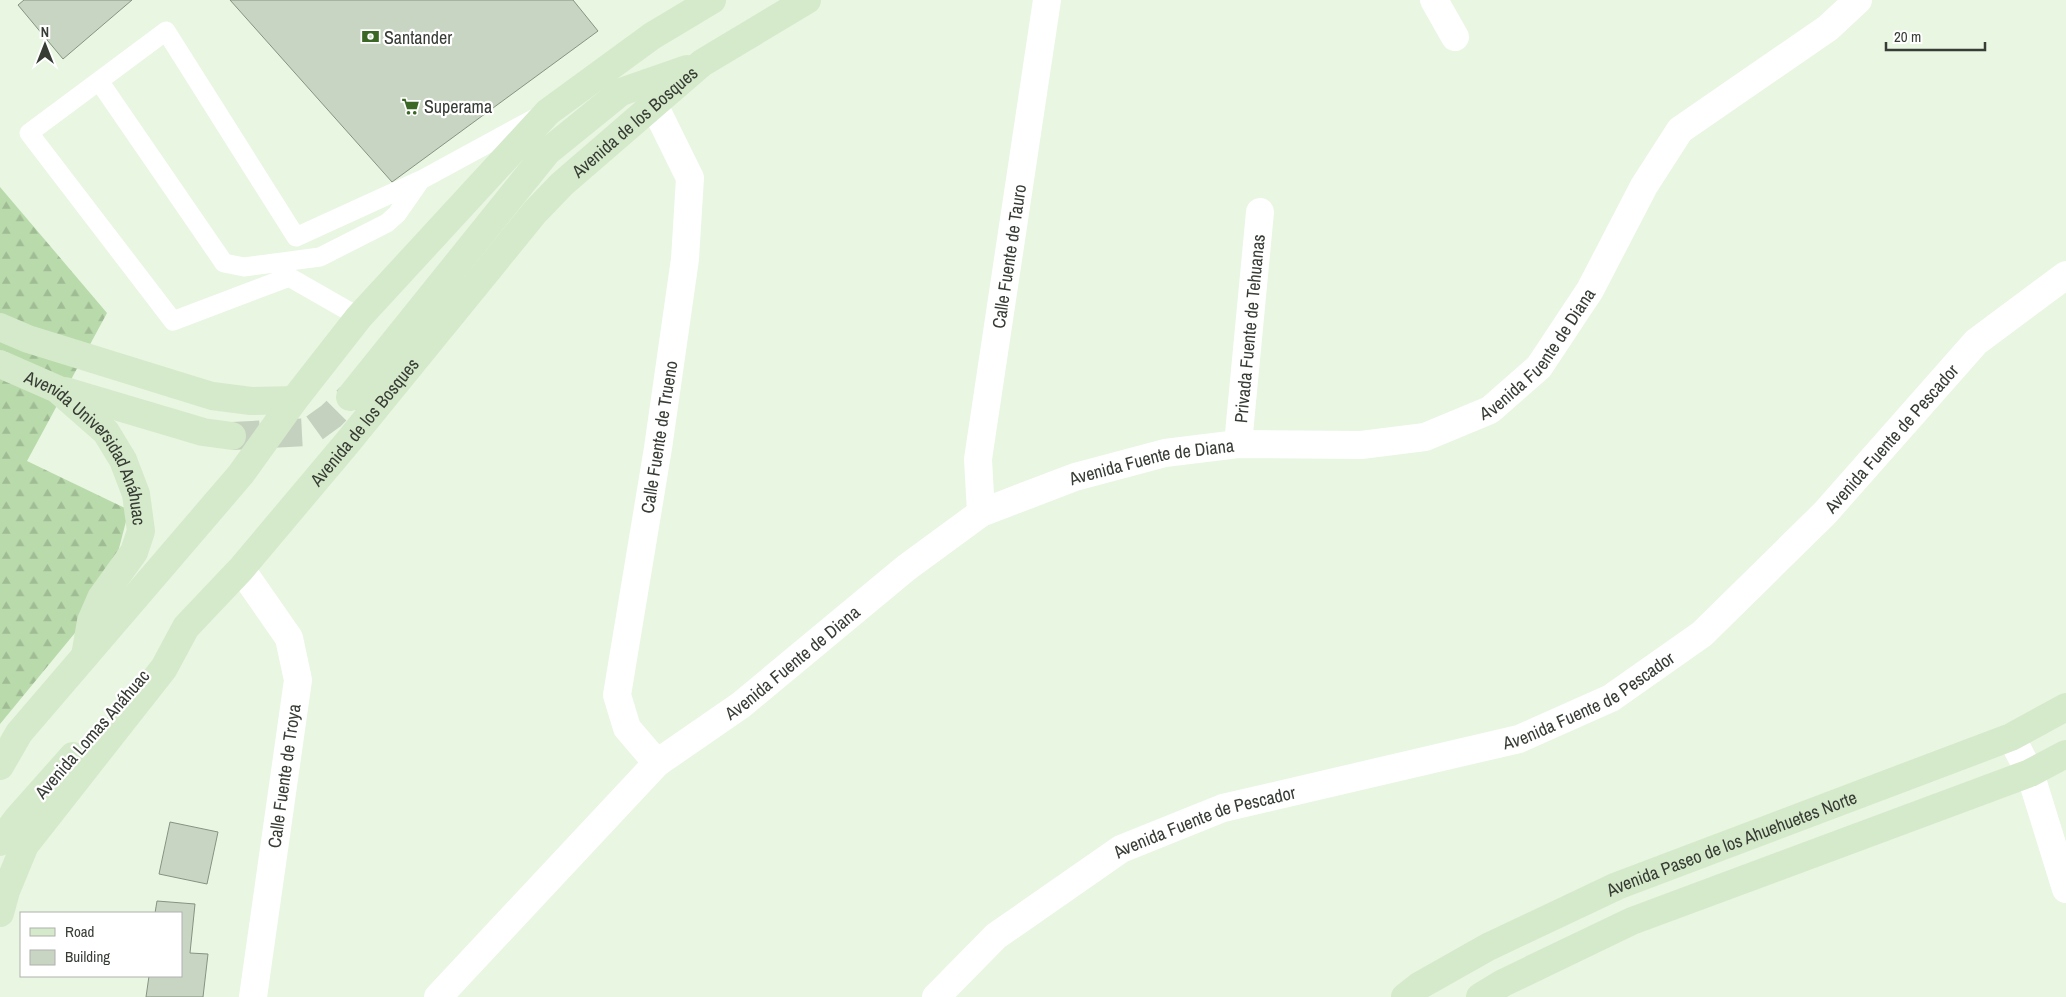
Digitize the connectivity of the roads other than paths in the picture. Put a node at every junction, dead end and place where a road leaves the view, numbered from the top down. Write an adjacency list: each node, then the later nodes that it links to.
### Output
1 (712, 0): 10 (main road)
2 (807, 0): 7 (main road, Avenida de los Bosques)
3 (1047, 0): 24 (street, Calle Fuente de Tauro)
4 (1434, 0): 6 (street)
5 (1858, 0): 23 (street, Avenida Fuente de Diana)
6 (1455, 37)
7 (702, 63): 9 (main road, Avenida de los Bosques); 20 (main road)
8 (99, 81): 13 (lane); 14 (lane); 14 (lane)
9 (654, 105): 25 (main road, Avenida de los Bosques); 33 (street, Calle Fuente de Trueno)
10 (548, 112): 11 (lane); 16 (main road)
11 (420, 180): 13 (lane); 14 (lane)
12 (1260, 212): 23 (street, Privada Fuente de Tehuanas)
13 (296, 238): 14 (lane)
14 (292, 269): 16 (lane)
15 (2066, 275): 41 (street, Avenida Fuente de Pescador)
16 (359, 317): 21 (main road)
17 (0, 327): 21 (main road, Avenida Universidad Anáhuac)
18 (11, 369): 19 (main road, Avenida Universidad Anáhuac)
19 (57, 389): 22 (main road); 27 (main road, Avenida Universidad Anáhuac)
20 (350, 397)
21 (294, 400): 27 (main road)
22 (232, 436)
23 (1238, 444): 24 (street, Avenida Fuente de Diana)
24 (981, 513): 33 (street, Avenida Fuente de Diana)
25 (242, 569): 26 (main road, Avenida de los Bosques); 39 (street, Calle Fuente de Troya)
26 (186, 628): 36 (main road, Avenida Lomas Anáhuac); 38 (main road, Avenida de los Bosques)
27 (84, 658): 29 (main road)
28 (2066, 707): 30 (main road, Avenida Paseo de los Ahuehuetes Norte)
29 (19, 733): 32 (main road); 34 (main road)
30 (2011, 737): 35 (street); 42 (main road, Avenida Paseo de los Ahuehuetes Norte)
31 (2066, 754): 35 (main road, Avenida Paseo de los Ahuehuetes Norte)
32 (0, 755)
33 (657, 764): 40 (street, Avenida Fuente de Diana)
34 (0, 766)
35 (2030, 773): 37 (street); 43 (main road, Avenida Paseo de los Ahuehuetes Norte)
36 (0, 842)
37 (2066, 889)
38 (0, 913)
39 (253, 997)
40 (438, 997)
41 (936, 997)
42 (1405, 997)
43 (1480, 997)

